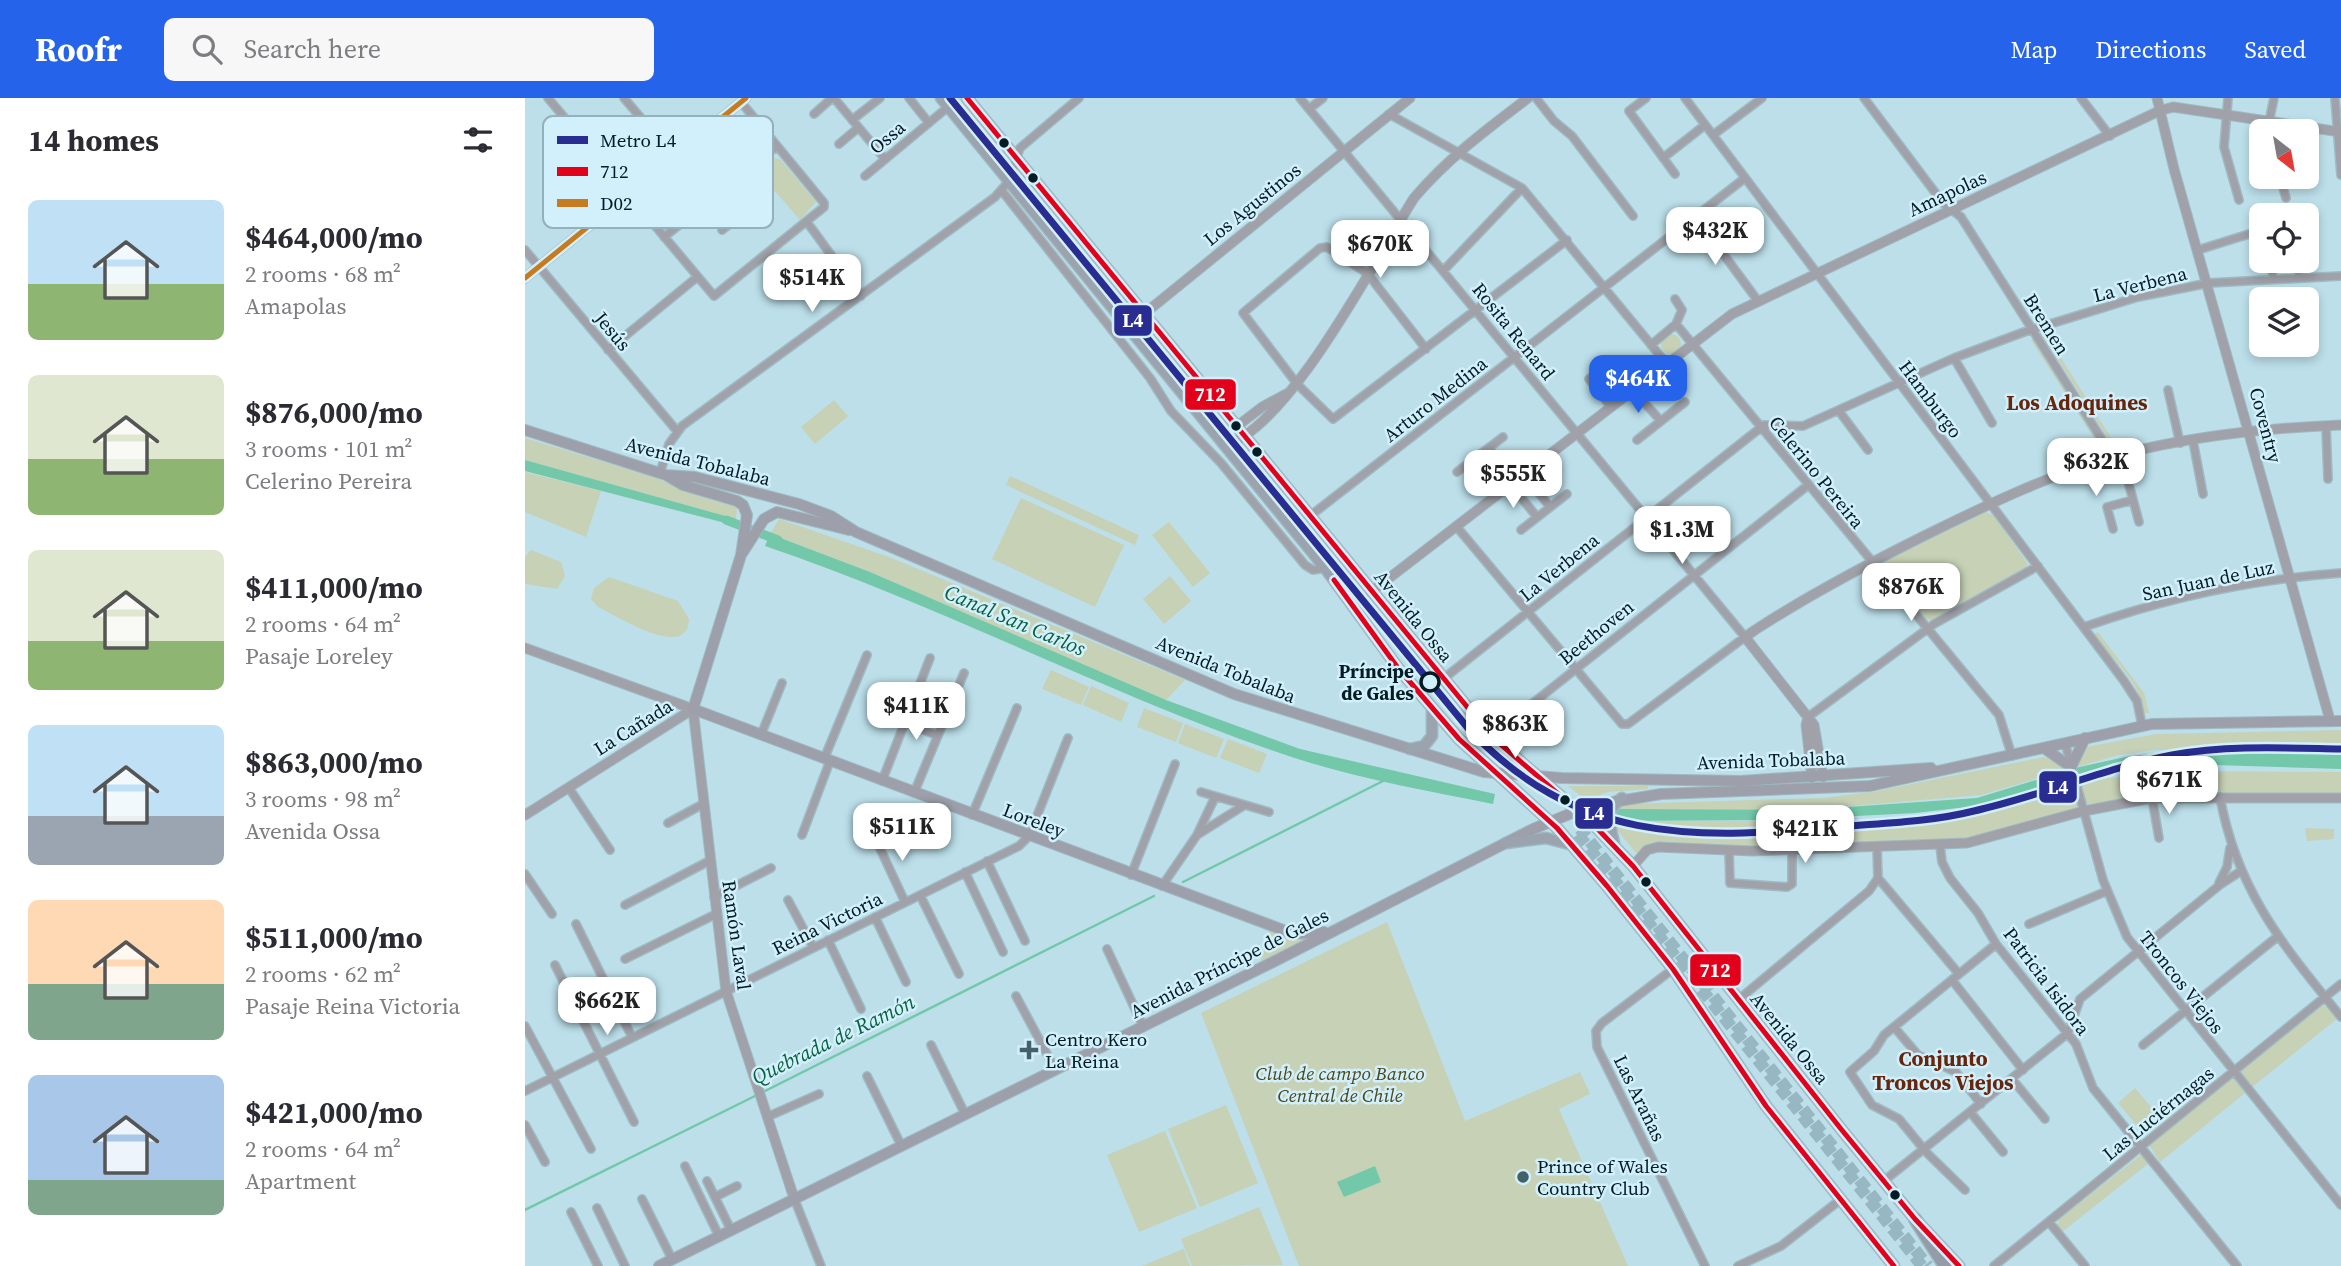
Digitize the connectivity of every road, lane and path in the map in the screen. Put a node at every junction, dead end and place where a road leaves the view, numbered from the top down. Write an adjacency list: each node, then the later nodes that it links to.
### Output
1 (548, 98): 29 (street)
2 (624, 98): 30 (street)
3 (833, 98): 26 (street); 34 (street)
4 (880, 98): 34 (street, Ossa)
5 (909, 98): 36 (street, Ossa)
6 (967, 98): 49 (main road, Avenida Ossa)
7 (1079, 98): 49 (street)
8 (1300, 98): 24 (street, Rosita Renard)
9 (1323, 98): 24 (street)
10 (1410, 98): 27 (street, Los Agustinos)
11 (1528, 98): 48 (street)
12 (1536, 98): 62 (street)
13 (1646, 98): 50 (street)
14 (1685, 98): 37 (street, Hamburgo)
15 (1762, 98): 41 (street)
16 (1864, 98): 61 (street, Bremen)
17 (2081, 98): 42 (street)
18 (2157, 98): 25 (street, Coventry)
19 (2228, 98): 28 (street)
20 (2274, 98): 33 (street)
21 (2335, 98): 40 (street)
22 (743, 100): 31 (street); 32 (street)
23 (944, 102): 36 (street, Ossa); 56 (main road)
24 (1309, 109): 47 (street, Rosita Renard)
25 (2159, 111): 28 (street, Amapolas); 42 (street, Amapolas); 75 (street, Coventry)
26 (814, 114)
27 (1388, 114): 47 (street, Los Agustinos); 48 (street)
28 (2226, 115): 35 (street, Amapolas); 60 (street)
29 (563, 116)
30 (639, 116)
31 (724, 116)
32 (755, 116)
33 (2275, 119)
34 (852, 120): 38 (street)
35 (2249, 120)
36 (929, 122): 51 (street, Ossa)
37 (1705, 125): 41 (street, Hamburgo); 50 (street)
38 (858, 128): 44 (street); 51 (street)
39 (2319, 130): 40 (street, Amapolas)
40 (2339, 132): 53 (street)
41 (1713, 135): 55 (street, Hamburgo)
42 (2111, 136): 61 (street, Amapolas)
43 (773, 141): 45 (street)
44 (839, 144)
45 (777, 146): 46 (street); 65 (street)
46 (773, 149)
47 (1343, 151): 64 (street, Rosita Renard); 93 (street, Los Agustinos)
48 (1457, 152): 57 (street); 64 (street)
49 (1016, 158): 56 (street); 93 (main road, Avenida Ossa)
50 (1663, 158): 52 (street)
51 (885, 159): 54 (street, Ossa)
52 (1675, 174)
53 (2341, 175)
54 (865, 176)
55 (1745, 178): 63 (street, Arturo Medina); 81 (street, Hamburgo)
56 (1006, 186): 89 (street); 95 (main road); 97 (street)
57 (1523, 188): 73 (street); 77 (street)
58 (2283, 189): 59 (street)
59 (2286, 198)
60 (2239, 200)
61 (1952, 210): 81 (street, Amapolas); 96 (street, Bremen)
62 (1633, 216)
63 (1696, 217): 88 (street, Arturo Medina); 91 (street)
64 (1401, 219): 77 (street, Rosita Renard); 78 (street)
65 (807, 222): 85 (street); 89 (street)
66 (586, 228): 76 (street)
67 (657, 228): 72 (street)
68 (675, 228): 72 (street)
69 (725, 228): 70 (street)
70 (722, 230)
71 (2249, 234): 75 (street)
72 (664, 237): 85 (street)
73 (1567, 240): 88 (street); 92 (street)
74 (525, 250): 76 (street, Jesús)
75 (2198, 250): 87 (street, Coventry)
76 (539, 267): 84 (street); 101 (street, Jesús)
77 (1443, 271): 92 (street, Rosita Renard)
78 (1367, 273): 100 (street); 106 (street); 106 (street)
79 (2272, 273): 86 (street)
80 (2299, 273): 83 (street)
81 (1817, 274): 91 (street, Amapolas); 105 (street, Hamburgo)
82 (2341, 276): 83 (street, La Verbena)
83 (2299, 277): 86 (street, La Verbena)
84 (525, 278)
85 (696, 278): 101 (street)
86 (2273, 279): 87 (street, La Verbena)
87 (2209, 283): 96 (street, La Verbena); 120 (street, Coventry)
88 (1604, 287): 99 (street); 102 (street, Arturo Medina)
89 (861, 296): 121 (street)
90 (1675, 299): 94 (street)
91 (1758, 301): 98 (street, Amapolas)
92 (1475, 311): 100 (street); 102 (street, Rosita Renard)
93 (1144, 314): 95 (street, Los Agustinos); 117 (main road, Avenida Ossa)
94 (1676, 324): 98 (street); 99 (street)
95 (1128, 327): 97 (street, Los Agustinos); 128 (main road)
96 (2032, 330): 103 (street, La Verbena); 131 (street, Bremen)
97 (1116, 336): 157 (street)
98 (1692, 344): 104 (street, Amapolas); 118 (street, Celerino Pereira)
99 (1651, 345): 104 (street)
100 (1426, 349): 106 (street)
101 (608, 350): 121 (street, Jesús)
102 (1513, 358): 122 (street, Rosita Renard); 145 (street, Arturo Medina)
103 (1954, 358): 105 (street, La Verbena); 114 (street)
104 (1667, 364): 107 (street, Amapolas)
105 (1898, 382): 112 (street, La Verbena); 143 (street, Hamburgo)
106 (1297, 384): 109 (street)
107 (1633, 390): 111 (street, Amapolas); 111 (street); 113 (street)
108 (2168, 390): 127 (street)
109 (1289, 392): 117 (street); 123 (street)
110 (1685, 402): 113 (street)
111 (1611, 407): 122 (street, Amapolas)
112 (1839, 411): 118 (street, La Verbena); 130 (street)
113 (1661, 421): 125 (street)
114 (1992, 423)
115 (2341, 425): 116 (street)
116 (2326, 426): 120 (street); 136 (street)
117 (1236, 427): 123 (main road, Avenida Ossa)
118 (1759, 427): 138 (street, Celerino Pereira); 147 (street, La Verbena)
119 (525, 430): 134 (main road, Avenida Tobalaba)
120 (2249, 430): 126 (street); 160 (street, Coventry)
121 (677, 431): 134 (street)
122 (1576, 434): 135 (street, Amapolas); 147 (street, Rosita Renard)
123 (1244, 436): 128 (street); 145 (main road, Avenida Ossa)
124 (1503, 438): 129 (street)
125 (1637, 440)
126 (2193, 441): 127 (street); 141 (street)
127 (2180, 443): 131 (street)
128 (1225, 446): 157 (main road)
129 (1489, 448): 132 (street); 137 (street)
130 (1868, 450)
131 (2117, 456): 142 (street, Bremen); 143 (street)
132 (1476, 458): 133 (street); 139 (street)
133 (1457, 472)
134 (663, 474): 152 (main road, Avenida Tobalaba); 153 (main road, La Cañada)
135 (1524, 474): 137 (street, Amapolas); 144 (street)
136 (2328, 479)
137 (1512, 484): 139 (street, Amapolas); 146 (street)
138 (1807, 486): 155 (street, Celerino Pereira); 159 (street, Beethoven)
139 (1501, 492): 149 (street, Amapolas)
140 (1567, 494): 144 (street)
141 (2203, 494)
142 (2133, 500): 148 (street, Bremen); 150 (street)
143 (1990, 503): 155 (street); 156 (street, Hamburgo)
144 (1550, 507): 146 (street)
145 (1310, 516): 154 (main road, Avenida Ossa)
146 (1537, 517): 151 (street)
147 (1646, 517): 159 (street, Rosita Renard); 162 (street, La Verbena)
148 (2139, 522)
149 (1457, 526): 161 (street, Amapolas); 162 (street)
150 (2113, 529)
151 (1521, 530)
152 (856, 532): 153 (main road, La Cañada); 188 (main road, Avenida Tobalaba)
153 (748, 535): 176 (main road, La Cañada)
154 (1342, 556): 157 (main road); 161 (main road, Avenida Ossa)
155 (1871, 562): 164 (street, Celerino Pereira); 165 (street)
156 (2038, 565): 163 (street, Hamburgo); 164 (street)
157 (1325, 568): 175 (main road)
158 (2341, 573): 160 (street, San Juan de Luz)
159 (1693, 575): 165 (street, Rosita Renard); 169 (street, Beethoven)
160 (2291, 578): 163 (street, San Juan de Luz); 179 (street, Coventry)
161 (1371, 592): 171 (main road, Avenida Ossa)
162 (1528, 612): 169 (street); 171 (street, La Verbena)
163 (2084, 627): 181 (street, Hamburgo)
164 (1926, 629): 178 (street); 190 (street, Celerino Pereira)
165 (1745, 638): 169 (street); 178 (street, Rosita Renard)
166 (525, 648): 176 (street, Loreley)
167 (867, 655): 191 (street)
168 (930, 658): 173 (street)
169 (1575, 668): 182 (street, Beethoven)
170 (964, 673): 177 (street)
171 (1443, 679): 196 (main road, Avenida Ossa)
172 (782, 683): 183 (street)
173 (913, 701): 177 (street); 180 (street)
174 (1017, 708): 214 (street)
175 (1432, 708): 188 (main road); 195 (main road)
176 (693, 709): 183 (main road, Loreley); 199 (street, La Cañada); 208 (street, Ramón Laval)
177 (947, 714): 184 (street)
178 (1808, 717): 197 (street, Rosita Renard)
179 (2336, 720): 181 (main road, Avenida Tobalaba)
180 (905, 722): 184 (street); 198 (street)
181 (2142, 725): 186 (main road, Avenida Tobalaba)
182 (1504, 726)
183 (761, 735): 191 (main road, Loreley)
184 (938, 736): 202 (street)
185 (1068, 738): 220 (street)
186 (2085, 738): 187 (main road, Avenida Tobalaba); 194 (main road)
187 (2065, 743): 189 (main road, Avenida Tobalaba); 194 (street, Troncos Viejos)
188 (1410, 748): 195 (main road, Avenida Tobalaba)
189 (2044, 748): 190 (main road, Avenida Tobalaba); 194 (main road)
190 (2012, 755): 193 (main road, Avenida Tobalaba)
191 (827, 760): 198 (main road, Loreley); 218 (street)
192 (1175, 764): 238 (street)
193 (1947, 768): 197 (main road, Avenida Tobalaba); 200 (main road, Avenida Tobalaba)
194 (2072, 768): 211 (street, Troncos Viejos)
195 (1494, 774): 196 (main road, Avenida Tobalaba); 215 (main road)
196 (1534, 776): 197 (main road, Avenida Tobalaba); 210 (main road, Avenida Ossa)
197 (1817, 777): 200 (main road)
198 (882, 781): 202 (main road, Loreley)
199 (569, 788): 213 (street, La Cañada); 227 (street)
200 (1814, 790): 205 (main road, Avenida Tobalaba)
201 (1201, 792): 203 (street)
202 (914, 793): 214 (main road, Loreley)
203 (1215, 797): 209 (street); 219 (street)
204 (2220, 797): 206 (street); 207 (street); 223 (street)
205 (1622, 798): 210 (main road, Avenida Tobalaba); 225 (main road)
206 (2152, 798): 211 (street); 221 (street)
207 (2341, 798)
208 (703, 804): 216 (street); 231 (street, Ramón Laval)
209 (1244, 806): 212 (street); 219 (street)
210 (1577, 810): 215 (main road, Avenida Tobalaba); 225 (main road, Avenida Ossa)
211 (2084, 811): 224 (street); 242 (street, Troncos Viejos)
212 (1269, 813)
213 (525, 815)
214 (972, 815): 220 (main road, Loreley)
215 (1550, 821): 222 (main road, Avenida Príncipe de Gales); 228 (main road)
216 (668, 822)
217 (877, 827): 246 (street)
218 (801, 835)
219 (1197, 835): 240 (street)
220 (1028, 836): 232 (street, Reina Victoria); 238 (main road, Loreley)
221 (2158, 838)
222 (1506, 843): 228 (main road); 253 (main road, Avenida Príncipe de Gales)
223 (2231, 844): 235 (street); 241 (street)
224 (1940, 845): 226 (street); 257 (street, Patricia Isidora)
225 (1615, 846): 233 (main road, Avenida Ossa)
226 (1877, 847): 229 (street); 239 (street)
227 (610, 850)
228 (1577, 850): 264 (main road)
229 (1792, 850): 230 (street); 230 (street)
230 (1729, 851): 233 (street)
231 (709, 861): 244 (street, Ramón Laval); 247 (street)
232 (987, 862): 236 (street, Reina Victoria); 256 (street)
233 (1633, 866): 273 (main road, Avenida Ossa)
234 (771, 868): 244 (street)
235 (2241, 871): 241 (street); 254 (street)
236 (965, 872): 243 (street, Reina Victoria); 260 (street)
237 (525, 874): 248 (street)
238 (1131, 875): 240 (main road, Loreley)
239 (1878, 878): 266 (street); 273 (street)
240 (1163, 887): 253 (main road, Loreley)
241 (2218, 887): 261 (street)
242 (2107, 891): 252 (street); 261 (street, Troncos Viejos)
243 (920, 895): 246 (street, Reina Victoria); 265 (street)
244 (714, 897): 249 (street, Ramón Laval)
245 (788, 900): 258 (street)
246 (905, 902): 250 (street, Reina Victoria)
247 (625, 905)
248 (552, 914)
249 (716, 914): 262 (street); 270 (street, Ramón Laval)
250 (875, 917): 255 (street, Reina Victoria); 268 (street)
251 (576, 924): 281 (street)
252 (2029, 924)
253 (1336, 928): 278 (main road, Avenida Príncipe de Gales)
254 (2277, 937): 272 (street); 275 (street)
255 (828, 940): 258 (street, Reina Victoria); 274 (street)
256 (1025, 941)
257 (1996, 943): 266 (street); 280 (street, Patricia Isidora)
258 (813, 947): 270 (street, Reina Victoria)
259 (1107, 949): 278 (street)
260 (1003, 952)
261 (2137, 953): 275 (street, Troncos Viejos); 280 (street)
262 (625, 959)
263 (555, 965): 284 (street)
264 (1673, 969): 314 (main road); 327 (street, Las Arañas)
265 (959, 974)
266 (1959, 974): 267 (street)
267 (1952, 980): 279 (street); 286 (street)
268 (907, 982)
269 (2341, 984): 272 (street, Las Luciérnagas)
270 (726, 991): 281 (street, Reina Victoria); 296 (street, Ramón Laval)
271 (1016, 996): 285 (street)
272 (2325, 997): 276 (street); 287 (street, Las Luciérnagas)
273 (1738, 1000): 308 (main road, Avenida Ossa)
274 (861, 1009)
275 (2183, 1011): 283 (street); 287 (street, Troncos Viejos)
276 (2341, 1017)
277 (525, 1026): 289 (street)
278 (1143, 1026): 285 (main road, Avenida Príncipe de Gales)
279 (1894, 1027): 293 (street); 303 (street)
280 (2068, 1033): 286 (street); 301 (street, Patricia Isidora)
281 (632, 1037): 284 (street, Reina Victoria)
282 (931, 1045): 295 (street)
283 (2143, 1045)
284 (599, 1054): 289 (street, Reina Victoria); 298 (street)
285 (1055, 1069): 295 (main road, Avenida Príncipe de Gales)
286 (2023, 1070): 290 (street)
287 (2233, 1072): 301 (street, Las Luciérnagas); 315 (street, Troncos Viejos)
288 (867, 1076): 300 (street)
289 (552, 1077): 291 (street, Reina Victoria); 302 (street)
290 (2013, 1079): 293 (street); 297 (street)
291 (525, 1091)
292 (819, 1094): 296 (street)
293 (1981, 1104): 294 (street)
294 (1971, 1113): 303 (street); 304 (street)
295 (965, 1114): 300 (main road, Avenida Príncipe de Gales)
296 (767, 1117): 312 (street, Ramón Laval)
297 (2045, 1119)
298 (634, 1122)
299 (525, 1125): 305 (street)
300 (901, 1145): 312 (main road, Avenida Príncipe de Gales)
301 (2141, 1147): 319 (street, Las Luciérnagas); 334 (street, Patricia Isidora)
302 (591, 1149)
303 (1924, 1150): 308 (street); 310 (street)
304 (2003, 1152)
305 (545, 1162)
306 (684, 1166): 321 (street)
307 (707, 1181): 311 (street)
308 (1885, 1181): 318 (main road, Avenida Ossa)
309 (737, 1186): 311 (street)
310 (1965, 1190)
311 (715, 1197): 320 (street)
312 (794, 1198): 320 (main road, Avenida Príncipe de Gales); 326 (street)
313 (642, 1199): 322 (street)
314 (1840, 1200): 328 (street); 329 (main road)
315 (2341, 1205)
316 (597, 1208): 324 (street)
317 (571, 1212): 323 (street)
318 (1915, 1219): 330 (highway); 331 (main road, Avenida Ossa)
319 (2049, 1222): 332 (street, Las Luciérnagas); 333 (street)
320 (731, 1230): 321 (main road, Avenida Príncipe de Gales)
321 (719, 1236): 322 (main road, Avenida Príncipe de Gales)
322 (672, 1259): 325 (main road, Avenida Príncipe de Gales)
323 (598, 1266)
324 (625, 1266)
325 (659, 1266)
326 (821, 1266)
327 (1705, 1266)
328 (1738, 1266)
329 (1894, 1266)
330 (1945, 1266)
331 (1959, 1266)
332 (1994, 1266)
333 (2085, 1266)
334 (2237, 1266)

